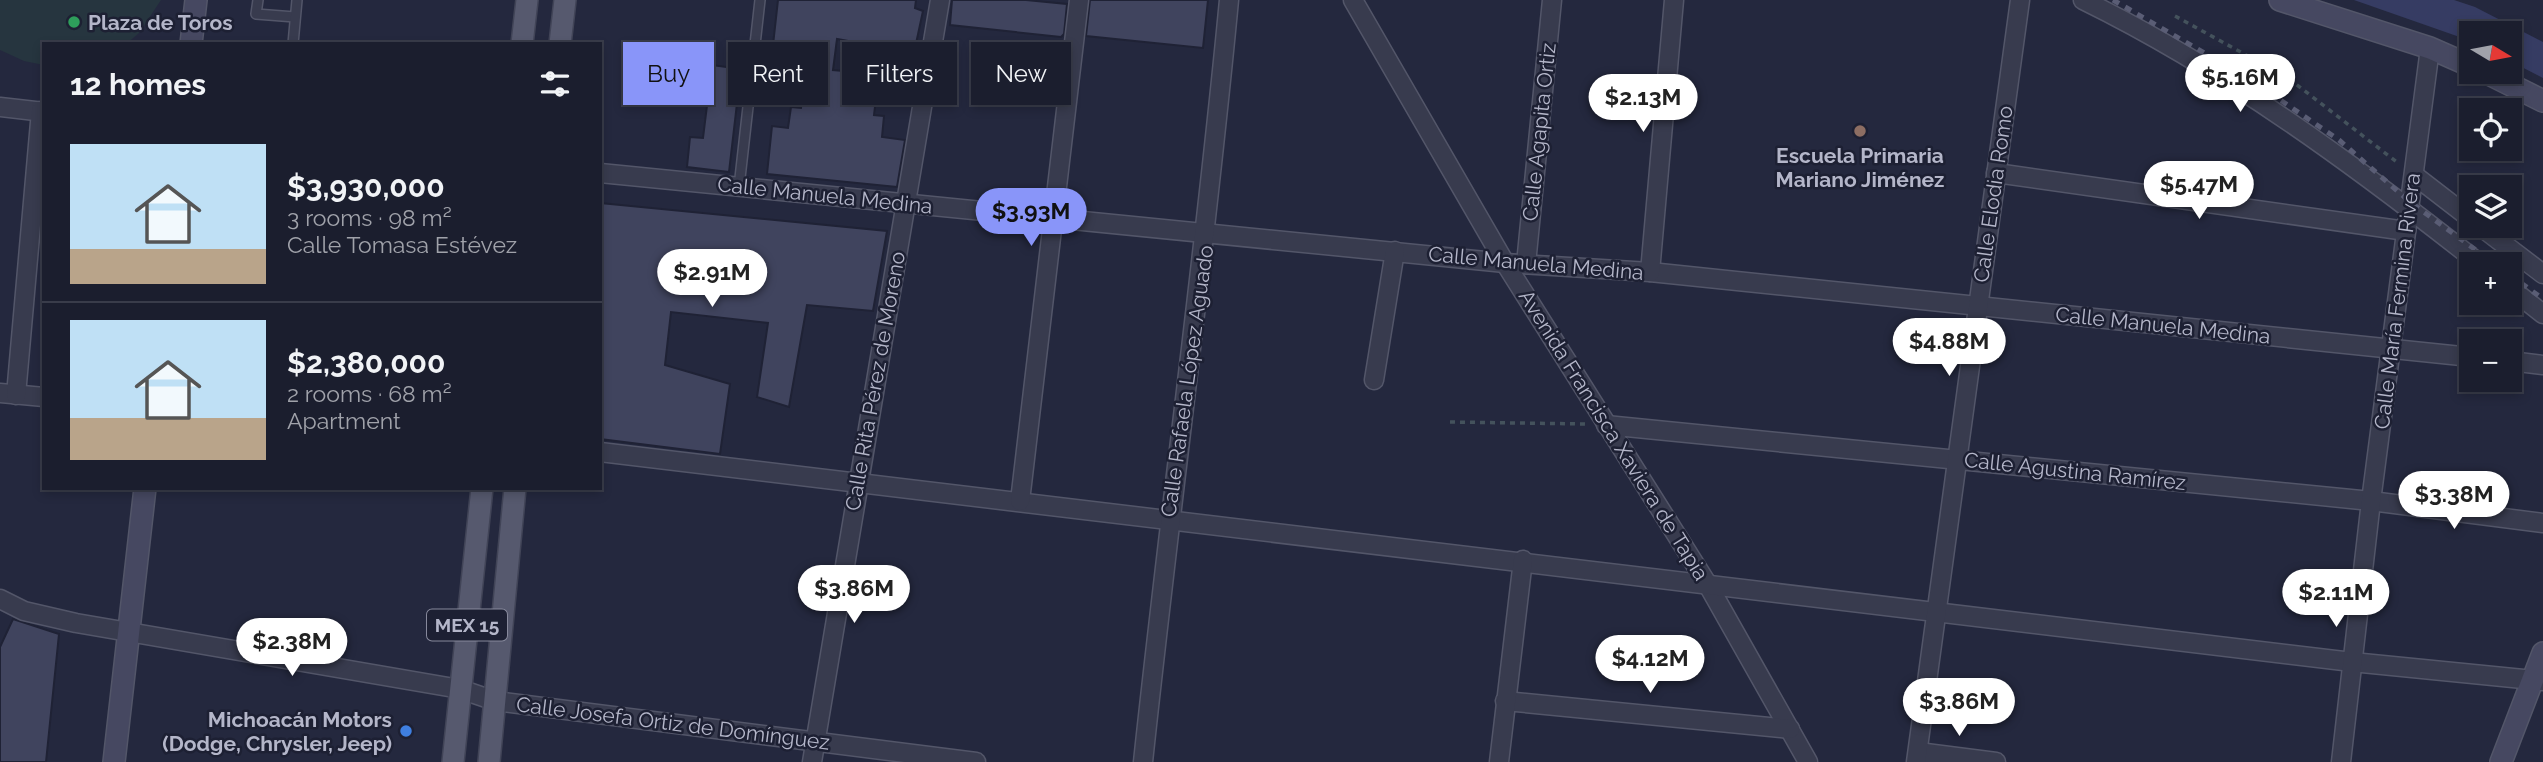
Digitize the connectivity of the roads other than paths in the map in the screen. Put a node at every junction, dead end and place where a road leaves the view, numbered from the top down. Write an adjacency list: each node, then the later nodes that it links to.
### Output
1 (196, 0): 17 (street)
2 (258, 0): 16 (lane)
3 (297, 0): 16 (lane)
4 (527, 0): 19 (main road)
5 (565, 0): 20 (main road)
6 (760, 0): 30 (lane)
7 (940, 0): 31 (street, Calle Rita Pérez de Moreno)
8 (1079, 0): 34 (street)
9 (1229, 0): 36 (street, Calle Rafaela López Aguado)
10 (1353, 0): 40 (street, Avenida Francisca Xaviera de Tapia)
11 (1552, 0): 41 (street, Calle Agapita Ortiz)
12 (1674, 0): 42 (street)
13 (2020, 0): 28 (street, Calle Elodia Romo)
14 (2083, 0): 32 (street)
15 (2280, 0): 21 (street)
16 (295, 17): 18 (lane)
17 (191, 42)
18 (293, 42)
19 (522, 42)
20 (560, 42)
21 (2430, 48): 22 (street); 29 (street, Calle María Fermina Rivera)
22 (2459, 61)
23 (2509, 84): 24 (street)
24 (2543, 101)
25 (0, 107): 26 (street)
26 (42, 111): 52 (street)
27 (602, 173): 30 (street, Calle Manuela Medina)
28 (1996, 173): 35 (street); 45 (street, Calle Elodia Romo)
29 (2414, 175): 32 (street, Calle María Fermina Rivera); 33 (street)
30 (739, 187): 31 (street, Calle Manuela Medina)
31 (905, 203): 34 (street, Calle Manuela Medina); 57 (street, Calle Rita Pérez de Moreno)
32 (2410, 208): 35 (street, Calle María Fermina Rivera); 39 (street)
33 (2459, 210)
34 (1054, 218): 36 (street, Calle Manuela Medina); 61 (street)
35 (2406, 231): 47 (street, Calle María Fermina Rivera)
36 (1207, 233): 38 (street, Calle Manuela Medina); 63 (street, Calle Rafaela López Aguado)
37 (2496, 238): 43 (street)
38 (1395, 251): 40 (street, Calle Manuela Medina); 51 (street)
39 (2465, 252)
40 (1505, 263): 41 (street, Calle Manuela Medina); 54 (street, Avenida Francisca Xaviera de Tapia)
41 (1526, 264): 42 (street, Calle Manuela Medina)
42 (1650, 272): 45 (street, Calle Manuela Medina)
43 (2543, 274)
44 (2522, 297): 46 (street)
45 (1978, 305): 47 (street, Calle Manuela Medina); 56 (street, Calle Elodia Romo)
46 (2543, 314)
47 (2392, 348): 48 (street, Calle Manuela Medina); 62 (street, Calle María Fermina Rivera)
48 (2459, 356)
49 (2522, 362): 50 (street)
50 (2543, 365)
51 (1374, 380)
52 (8, 394): 53 (street)
53 (42, 397)
54 (1606, 425): 56 (street, Calle Agustina Ramírez); 66 (street, Avenida Francisca Xaviera de Tapia)
55 (602, 452): 57 (street)
56 (1957, 458): 62 (street, Calle Agustina Ramírez); 68 (street, Calle Elodia Romo)
57 (858, 482): 61 (street); 77 (street, Calle Rita Pérez de Moreno)
58 (145, 490): 69 (street)
59 (482, 490): 73 (main road, MEX 15)
60 (515, 490): 74 (main road, MEX 15)
61 (1020, 501): 63 (street)
62 (2371, 501): 64 (street, Calle Agustina Ramírez); 71 (street, Calle María Fermina Rivera)
63 (1168, 519): 65 (street); 84 (street, Calle Rafaela López Aguado)
64 (2543, 523)
65 (1523, 560): 66 (street); 75 (street)
66 (1708, 585): 68 (street); 76 (street, Avenida Francisca Xaviera de Tapia)
67 (0, 599): 69 (street, Calle Josefa Ortiz de Domínguez)
68 (1937, 610): 71 (street); 78 (street, Calle Elodia Romo)
69 (131, 630): 73 (street, Calle Josefa Ortiz de Domínguez); 79 (street)
70 (2543, 653): 72 (street)
71 (2352, 662): 72 (street); 88 (street, Calle María Fermina Rivera)
72 (2537, 680): 89 (street)
73 (460, 689): 74 (street, Calle Josefa Ortiz de Domínguez); 80 (main road, MEX 15)
74 (495, 701): 77 (street, Calle Josefa Ortiz de Domínguez); 81 (main road, MEX 15)
75 (1505, 701): 76 (street); 85 (street)
76 (1790, 729): 86 (street, Avenida Francisca Xaviera de Tapia)
77 (815, 740): 82 (street, Calle Rita Pérez de Moreno); 83 (street, Calle Josefa Ortiz de Domínguez)
78 (1917, 757): 87 (street)
79 (114, 762)
80 (453, 762)
81 (489, 762)
82 (812, 762)
83 (976, 762)
84 (1143, 762)
85 (1499, 762)
86 (1808, 762)
87 (1996, 762)
88 (2341, 762)
89 (2501, 762)

